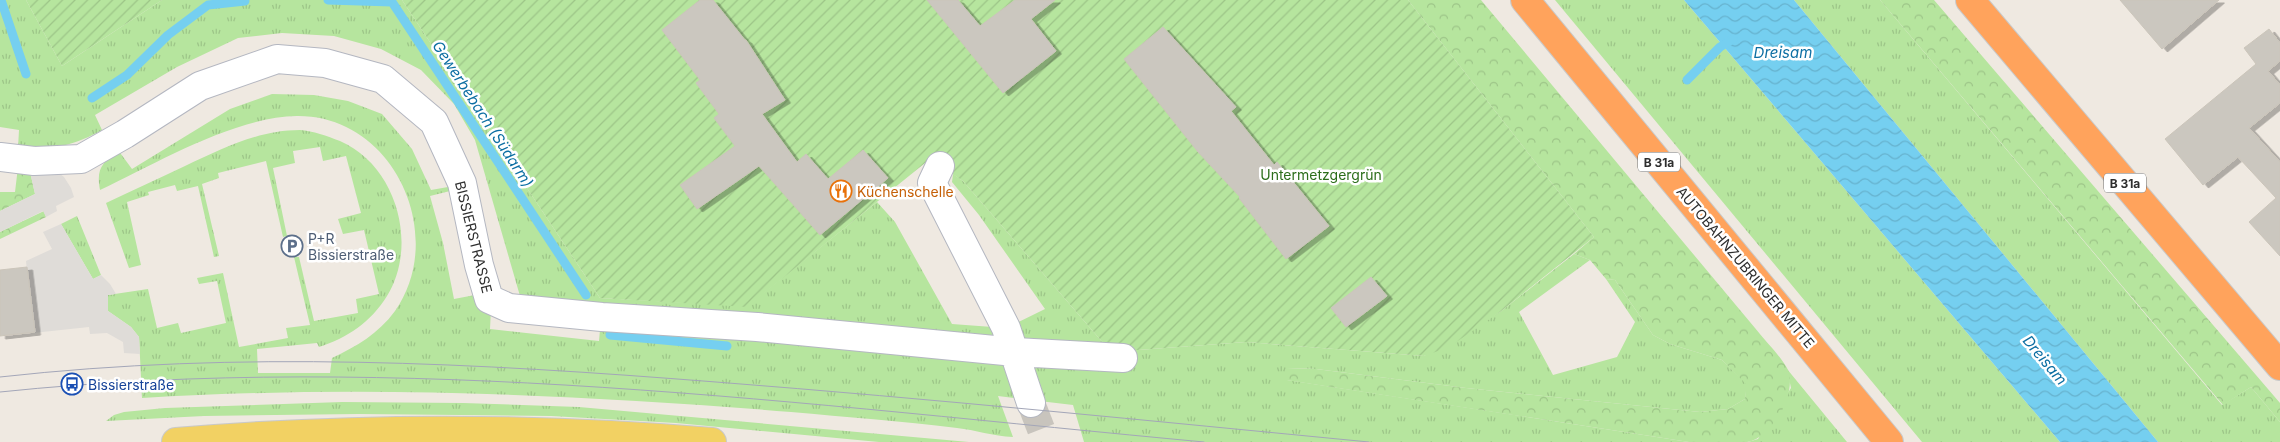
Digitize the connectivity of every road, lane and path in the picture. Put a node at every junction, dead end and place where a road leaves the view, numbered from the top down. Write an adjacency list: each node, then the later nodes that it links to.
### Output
1 (1525, 0): 11 (highway, AUTOBAHNZUBRINGER MITTE / B 31a)
2 (1970, 0): 7 (highway, B 31a)
3 (0, 157): 5 (lane, BISSIERSTRASSE)
4 (940, 166): 5 (lane)
5 (1015, 352): 6 (lane); 8 (lane)
6 (1123, 358)
7 (2280, 366)
8 (1031, 403)
9 (176, 442): 10 (main road)
10 (712, 442)
11 (1889, 442)

